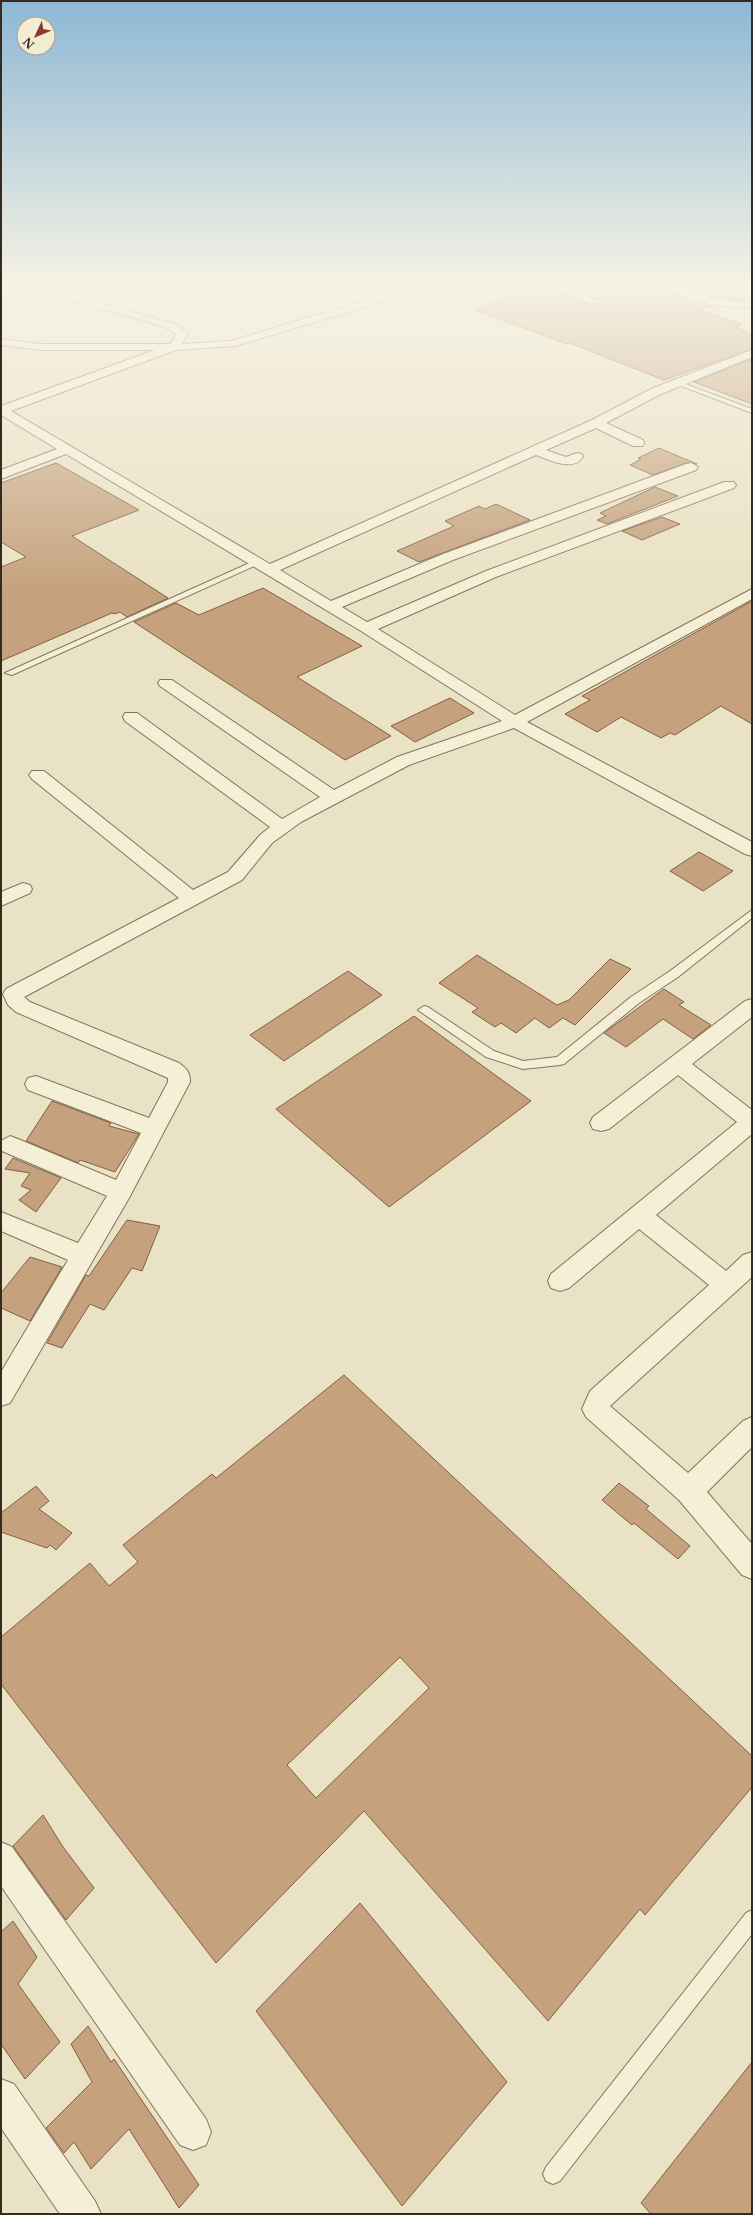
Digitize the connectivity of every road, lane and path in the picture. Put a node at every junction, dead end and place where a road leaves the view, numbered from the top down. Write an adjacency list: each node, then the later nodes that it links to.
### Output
1 (64, 387): 4 (street)
2 (667, 387): 6 (street)
3 (690, 387): 5 (lane)
4 (1, 410): 8 (street)
5 (752, 410)
6 (596, 423): 7 (street); 9 (street)
7 (638, 443)
8 (69, 449): 12 (street); 14 (street)
9 (535, 451): 10 (street); 14 (street)
10 (577, 457)
11 (691, 467): 16 (street)
12 (1, 475)
13 (729, 485): 17 (street)
14 (263, 567): 16 (street); 18 (lane)
15 (752, 593): 21 (street)
16 (330, 607): 17 (street)
17 (366, 628): 21 (street)
18 (9, 673)
19 (166, 683): 23 (street)
20 (131, 717): 24 (street)
21 (515, 722): 23 (street); 25 (street)
22 (38, 775): 27 (street)
23 (333, 798): 24 (street)
24 (282, 827): 27 (street)
25 (752, 850)
26 (23, 889): 28 (street)
27 (192, 899): 30 (street)
28 (1, 900)
29 (752, 913): 32 (lane)
30 (7, 998): 37 (street)
31 (752, 1006): 33 (street)
32 (424, 1010)
33 (677, 1063): 35 (street); 36 (street)
34 (36, 1084): 37 (street)
35 (752, 1122): 40 (street)
36 (601, 1123)
37 (155, 1129): 39 (street)
38 (10, 1145): 39 (street)
39 (121, 1192): 42 (street)
40 (639, 1215): 44 (street); 45 (street)
41 (1, 1221): 42 (street)
42 (83, 1256): 46 (street)
43 (752, 1262): 45 (street)
44 (560, 1281)
45 (726, 1285): 48 (street)
46 (1, 1396)
47 (752, 1429): 48 (street)
48 (688, 1491): 49 (street)
49 (752, 1565)
50 (1, 1858): 53 (street)
51 (752, 1920): 54 (lane)
52 (1, 2097): 55 (street)
53 (193, 2132)
54 (553, 2174)
55 (82, 2214)

